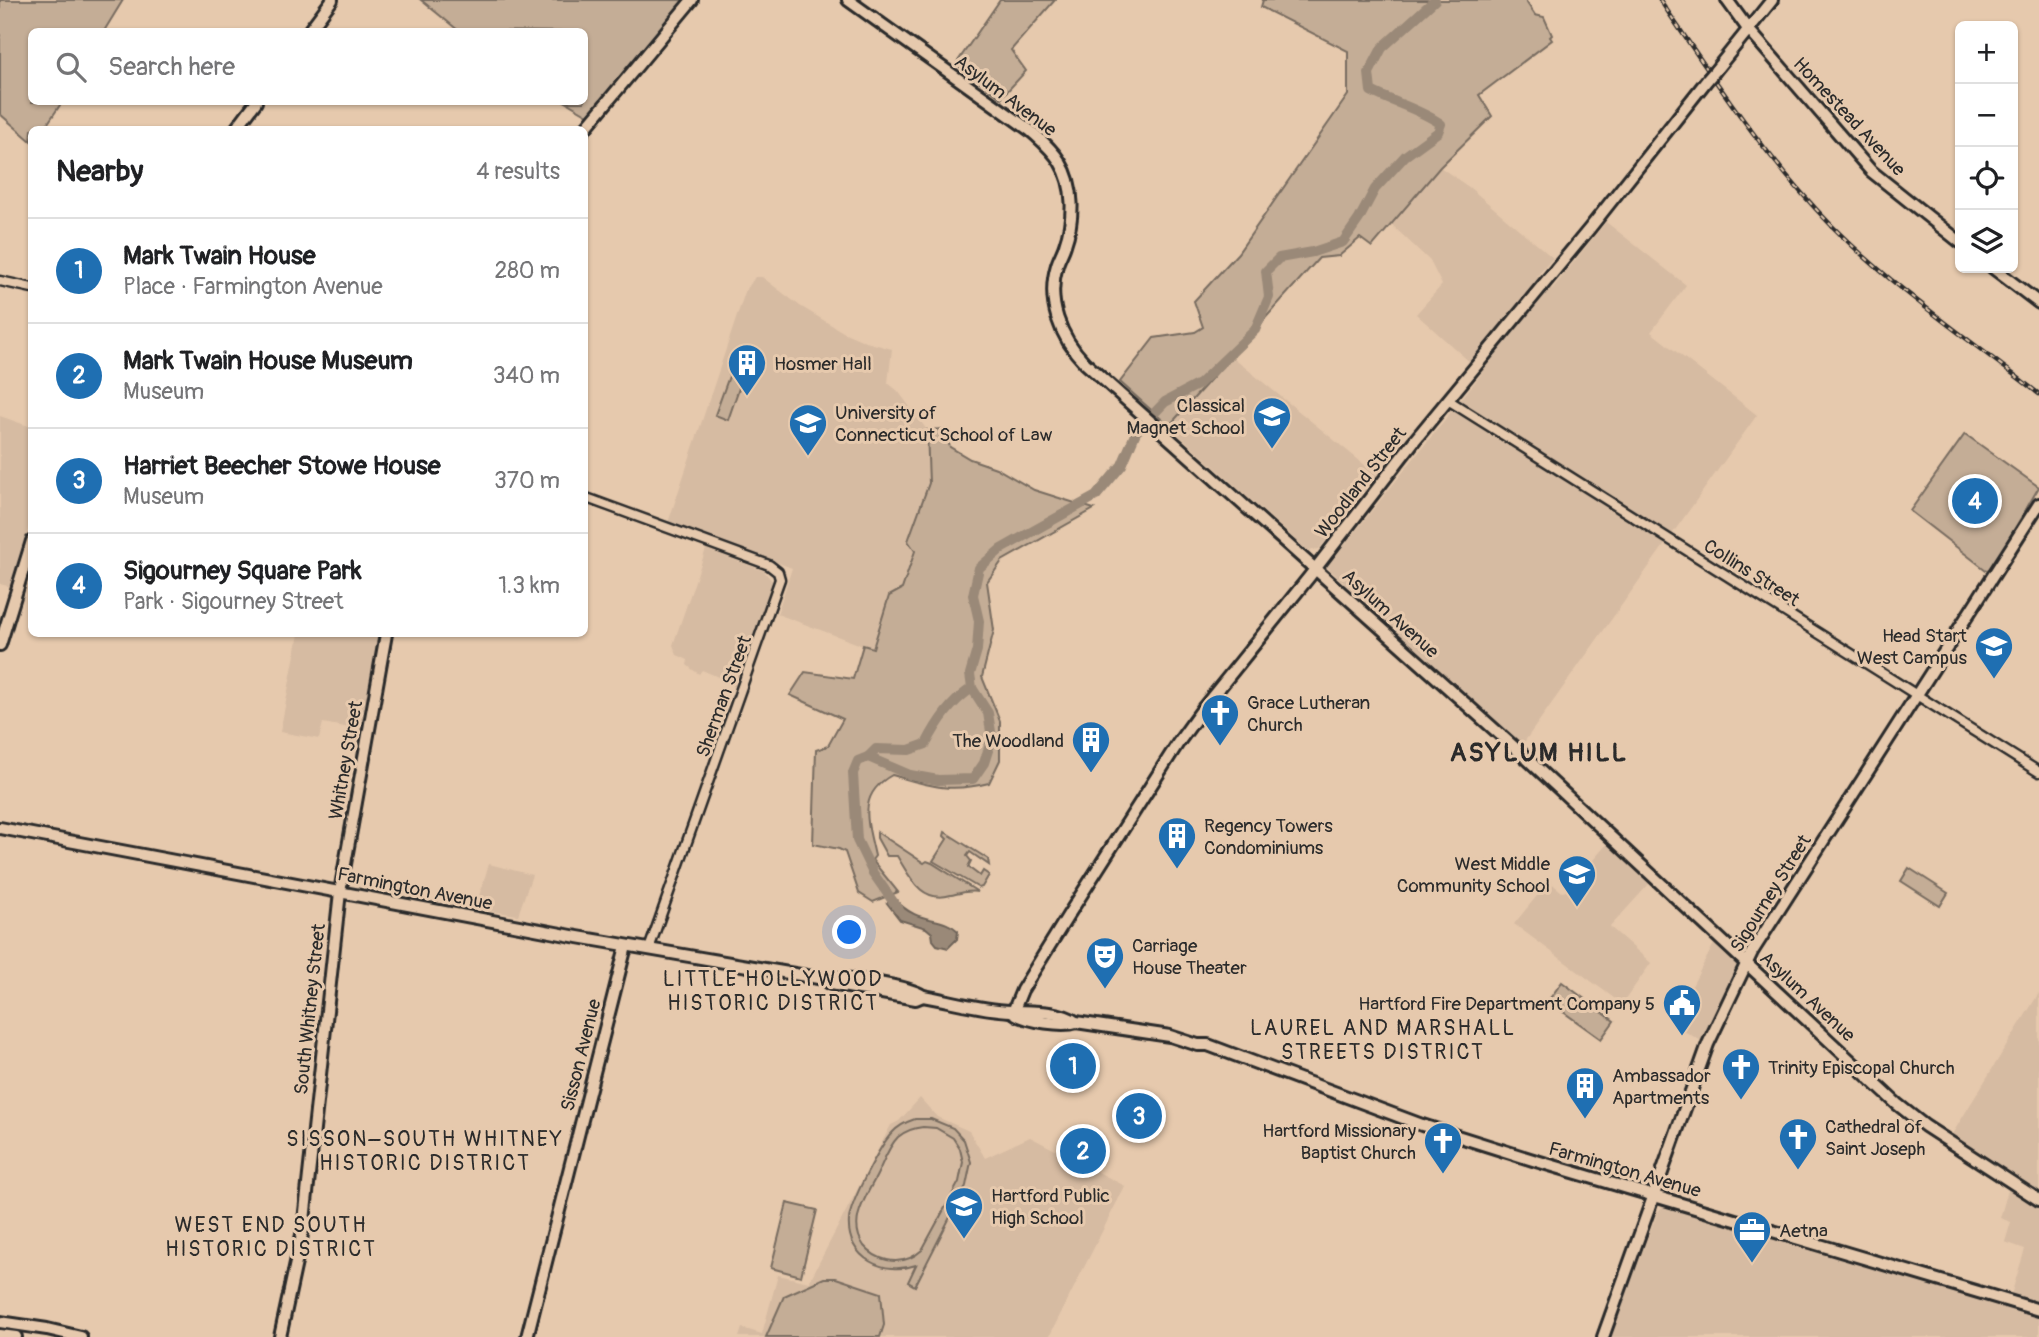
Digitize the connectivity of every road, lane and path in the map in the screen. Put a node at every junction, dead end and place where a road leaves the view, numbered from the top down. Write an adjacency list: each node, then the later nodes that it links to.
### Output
1 (332, 0): 6 (main road)
2 (692, 0): 10 (main road)
3 (848, 0): 20 (main road, Asylum Avenue)
4 (1727, 0): 7 (main road, Homestead Avenue)
5 (1772, 0): 7 (main road, Woodland Street)
6 (311, 28)
7 (1748, 29): 11 (main road, Homestead Avenue); 16 (main road, Woodland Street)
8 (254, 105): 9 (main road)
9 (238, 126)
10 (587, 126)
11 (1955, 238)
12 (2000, 273): 15 (main road)
13 (0, 281): 14 (street)
14 (28, 287)
15 (2039, 303)
16 (1448, 400): 20 (main road, Woodland Street); 23 (street, Collins Street)
17 (588, 498): 28 (street, Sherman Street)
18 (2039, 504): 23 (main road, Sigourney Street)
19 (28, 554): 22 (main road)
20 (1315, 569): 29 (main road, Asylum Avenue); 30 (main road, Woodland Street)
21 (385, 637): 26 (main road, Whitney Street)
22 (0, 645)
23 (1917, 695): 24 (street, Collins Street); 29 (main road, Sigourney Street)
24 (2039, 772)
25 (0, 828): 26 (main road, Farmington Avenue)
26 (340, 892): 27 (main road, Farmington Avenue); 39 (main road, South Whitney Street)
27 (626, 946): 28 (main road, Farmington Avenue); 36 (main road, Sisson Avenue)
28 (649, 950): 30 (main road, Farmington Avenue)
29 (1746, 962): 31 (main road, Sigourney Street); 32 (main road, Asylum Avenue)
30 (1013, 1012): 31 (main road, Farmington Avenue)
31 (1655, 1196): 33 (main road, Farmington Avenue); 40 (main road, Sigourney Street)
32 (2039, 1200)
33 (2039, 1310)
34 (2, 1323): 35 (main road); 38 (main road)
35 (1, 1335): 37 (main road)
36 (528, 1336)
37 (16, 1337)
38 (81, 1337)
39 (280, 1337)
40 (1603, 1337)

